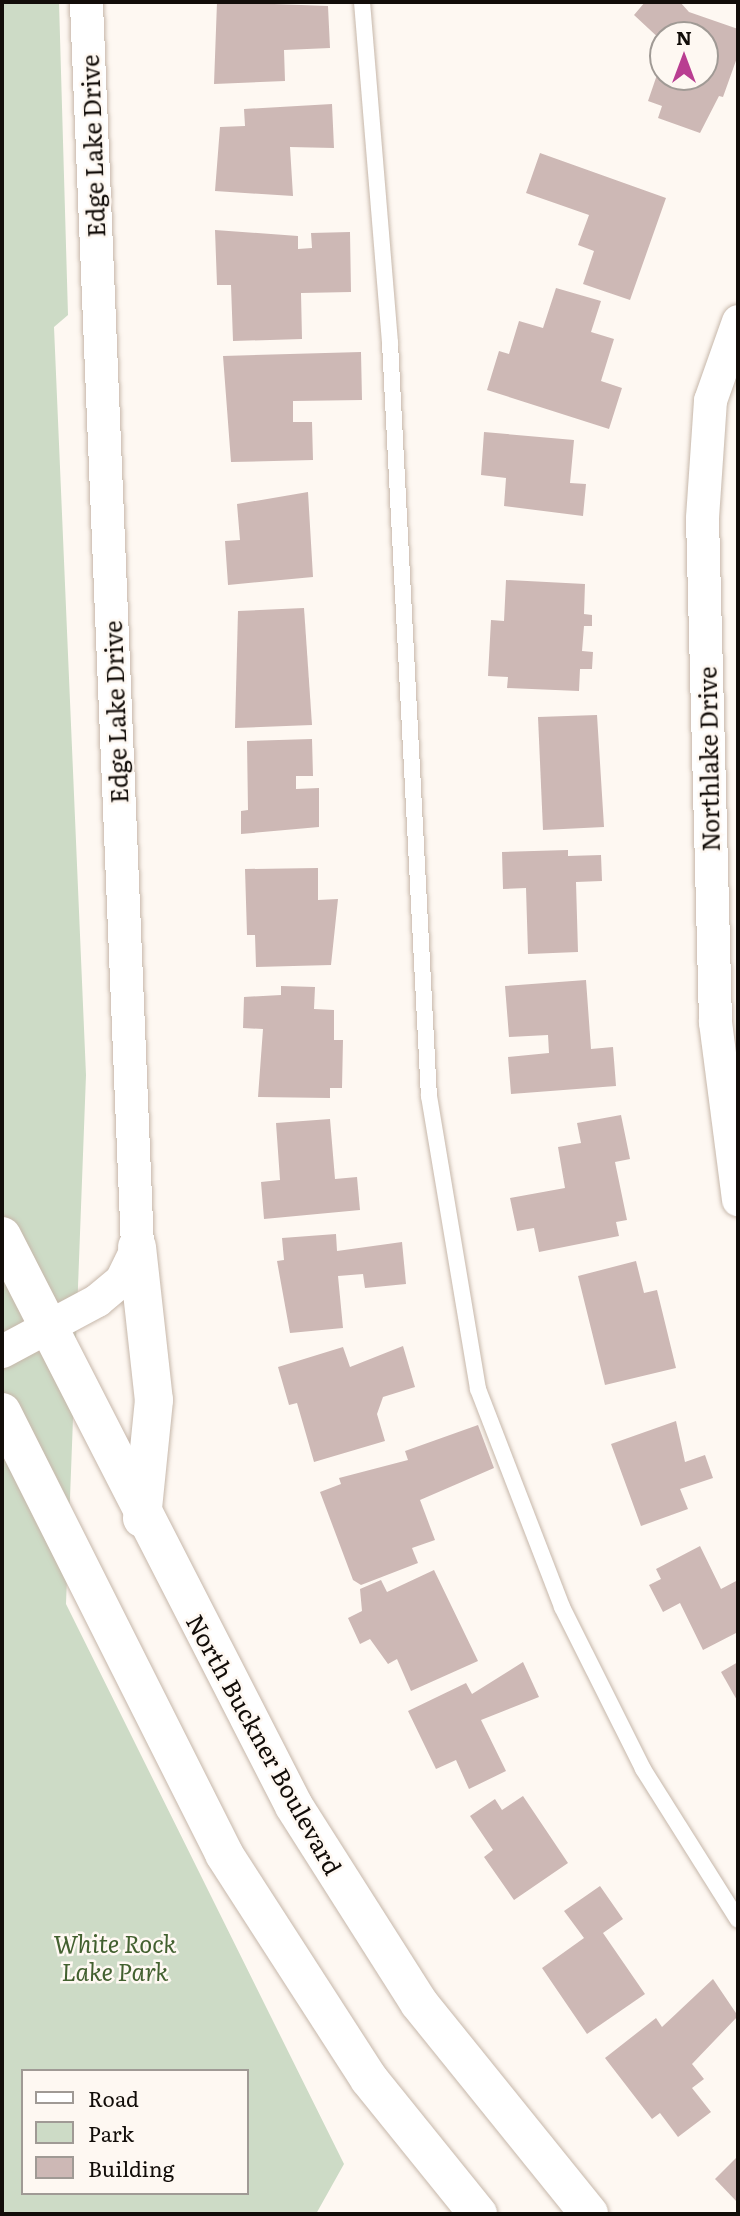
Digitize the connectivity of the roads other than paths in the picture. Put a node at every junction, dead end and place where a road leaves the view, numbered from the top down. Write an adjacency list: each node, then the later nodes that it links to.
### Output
1 (86, 2): 6 (street, Edge Lake Drive)
2 (362, 2): 11 (lane)
3 (738, 321): 4 (street, Northlake Drive)
4 (738, 1200)
5 (2, 1236): 7 (main road, North Buckner Boulevard)
6 (137, 1247): 7 (street, Edge Lake Drive); 10 (main road)
7 (47, 1328): 8 (street, Edge Lake Drive); 10 (main road, North Buckner Boulevard)
8 (2, 1352)
9 (2, 1412): 12 (main road)
10 (142, 1518): 13 (main road, North Buckner Boulevard)
11 (738, 1920)
12 (478, 2214)
13 (589, 2214)

